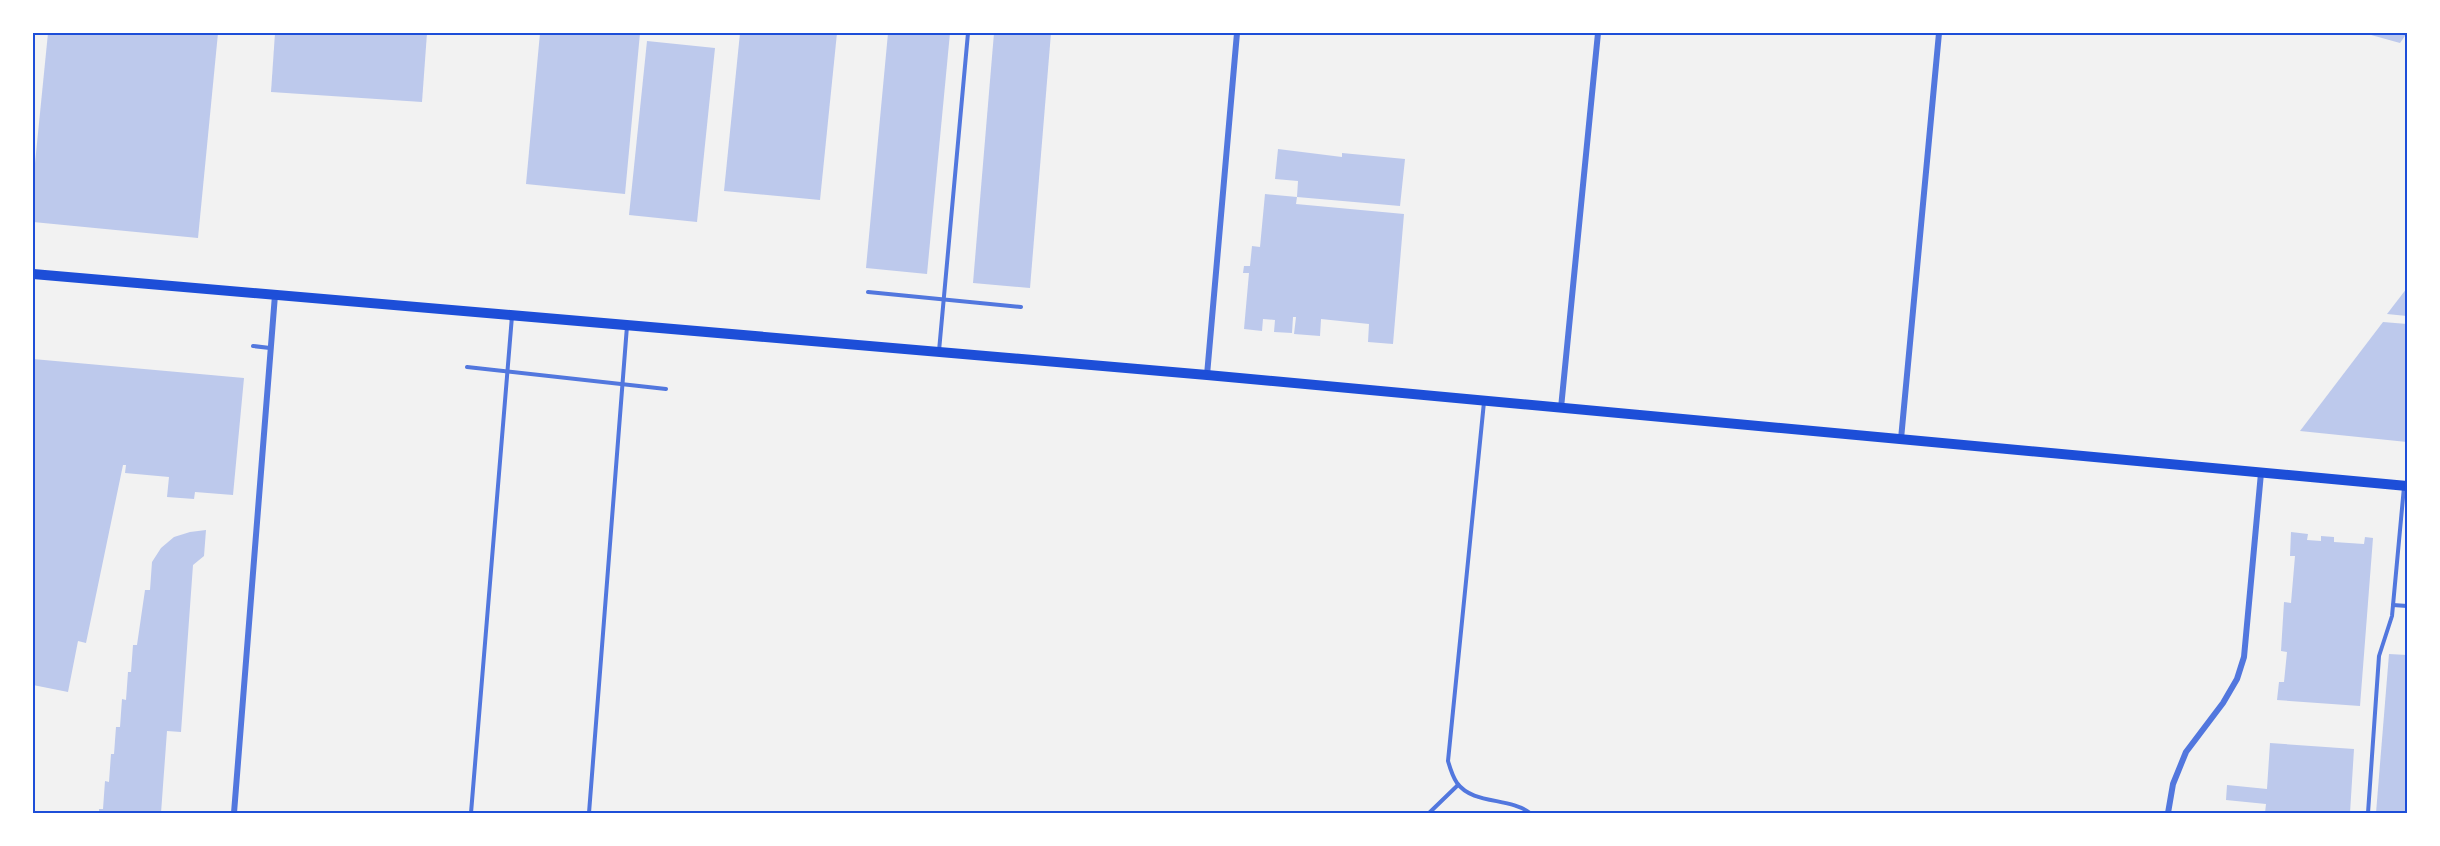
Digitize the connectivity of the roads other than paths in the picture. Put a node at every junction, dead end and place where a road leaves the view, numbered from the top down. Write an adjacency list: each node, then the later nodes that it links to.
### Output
1 (968, 33): 8 (lane)
2 (1238, 33): 17 (street)
3 (1598, 33): 21 (street)
4 (1939, 33): 22 (street)
5 (33, 274): 7 (main road)
6 (868, 292): 8 (lane)
7 (275, 295): 10 (main road); 13 (street)
8 (944, 300): 9 (lane); 14 (lane)
9 (1022, 307)
10 (512, 315): 11 (main road); 16 (lane)
11 (627, 325): 14 (main road); 18 (lane)
12 (253, 346): 13 (lane)
13 (270, 348): 28 (street)
14 (939, 352): 17 (main road)
15 (467, 367): 16 (lane)
16 (507, 372): 18 (lane); 29 (lane)
17 (1207, 375): 20 (main road)
18 (622, 384): 19 (lane); 30 (lane)
19 (666, 389)
20 (1484, 401): 21 (main road); 27 (lane)
21 (1561, 408): 22 (main road)
22 (1901, 439): 23 (main road)
23 (2261, 473): 24 (main road); 33 (street)
24 (2406, 486): 25 (lane)
25 (2393, 605): 26 (lane); 34 (lane)
26 (2407, 606)
27 (1458, 785): 31 (lane); 32 (lane)
28 (234, 813)
29 (471, 813)
30 (589, 813)
31 (1429, 813)
32 (1530, 813)
33 (2168, 813)
34 (2368, 813)

